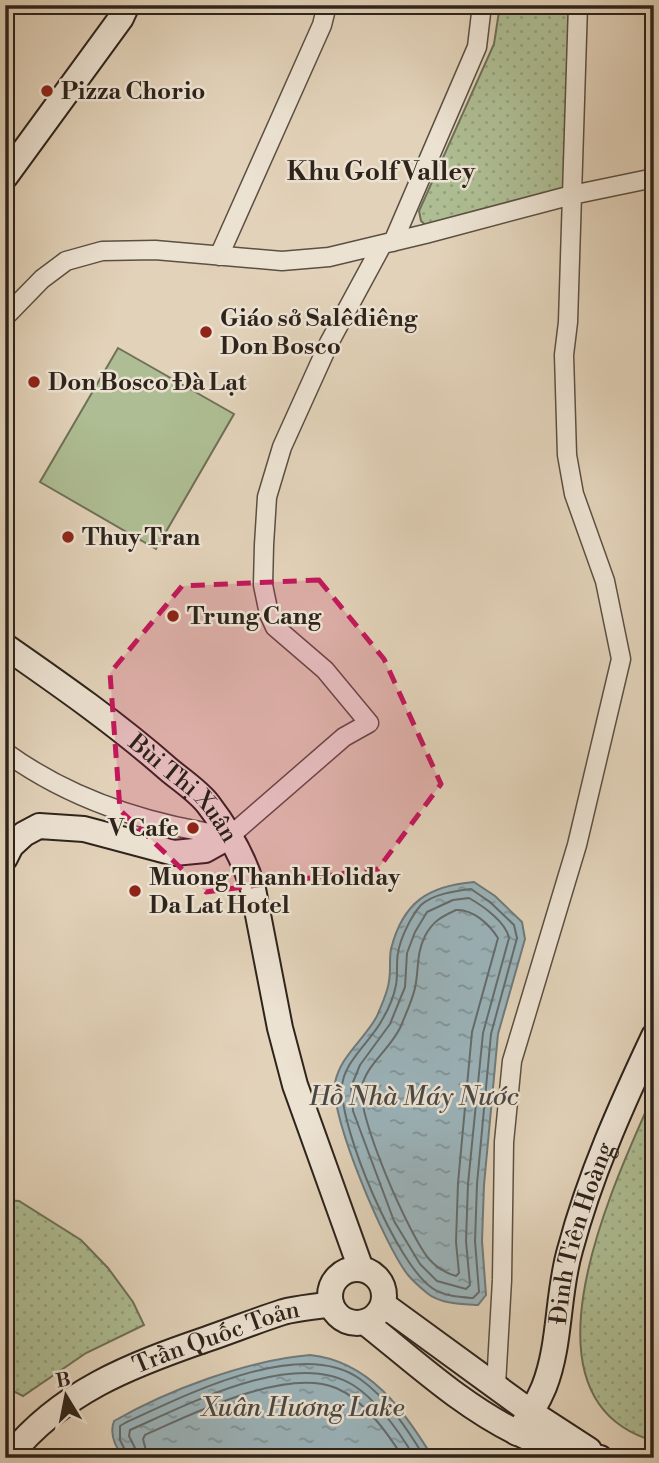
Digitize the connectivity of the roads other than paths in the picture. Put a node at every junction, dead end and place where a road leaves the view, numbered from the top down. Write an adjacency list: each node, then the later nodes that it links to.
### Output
1 (127, 5): 5 (main road)
2 (327, 5): 9 (street)
3 (482, 5): 8 (street)
4 (578, 5): 7 (street)
5 (5, 177)
6 (654, 178): 7 (street)
7 (572, 195): 8 (street); 20 (street)
8 (388, 243): 9 (street); 13 (street)
9 (219, 256): 10 (street)
10 (5, 317)
11 (5, 646): 13 (main road, Bùi Thị Xuân)
12 (5, 752): 13 (street)
13 (230, 836): 14 (main road); 16 (main road, Bùi Thị Xuân)
14 (5, 858)
15 (654, 1036): 21 (main road, Đinh Tiên Hoàng)
16 (361, 1269): 17 (main road); 18 (main road)
17 (331, 1304): 19 (main road); 23 (main road, Trần Quốc Toản)
18 (384, 1305): 19 (main road); 20 (main road)
19 (366, 1323): 22 (main road)
20 (496, 1385): 21 (main road)
21 (532, 1413): 22 (main road, Đinh Tiên Hoàng); 24 (main road)
22 (517, 1433): 24 (main road)
23 (8, 1458)
24 (600, 1458)

